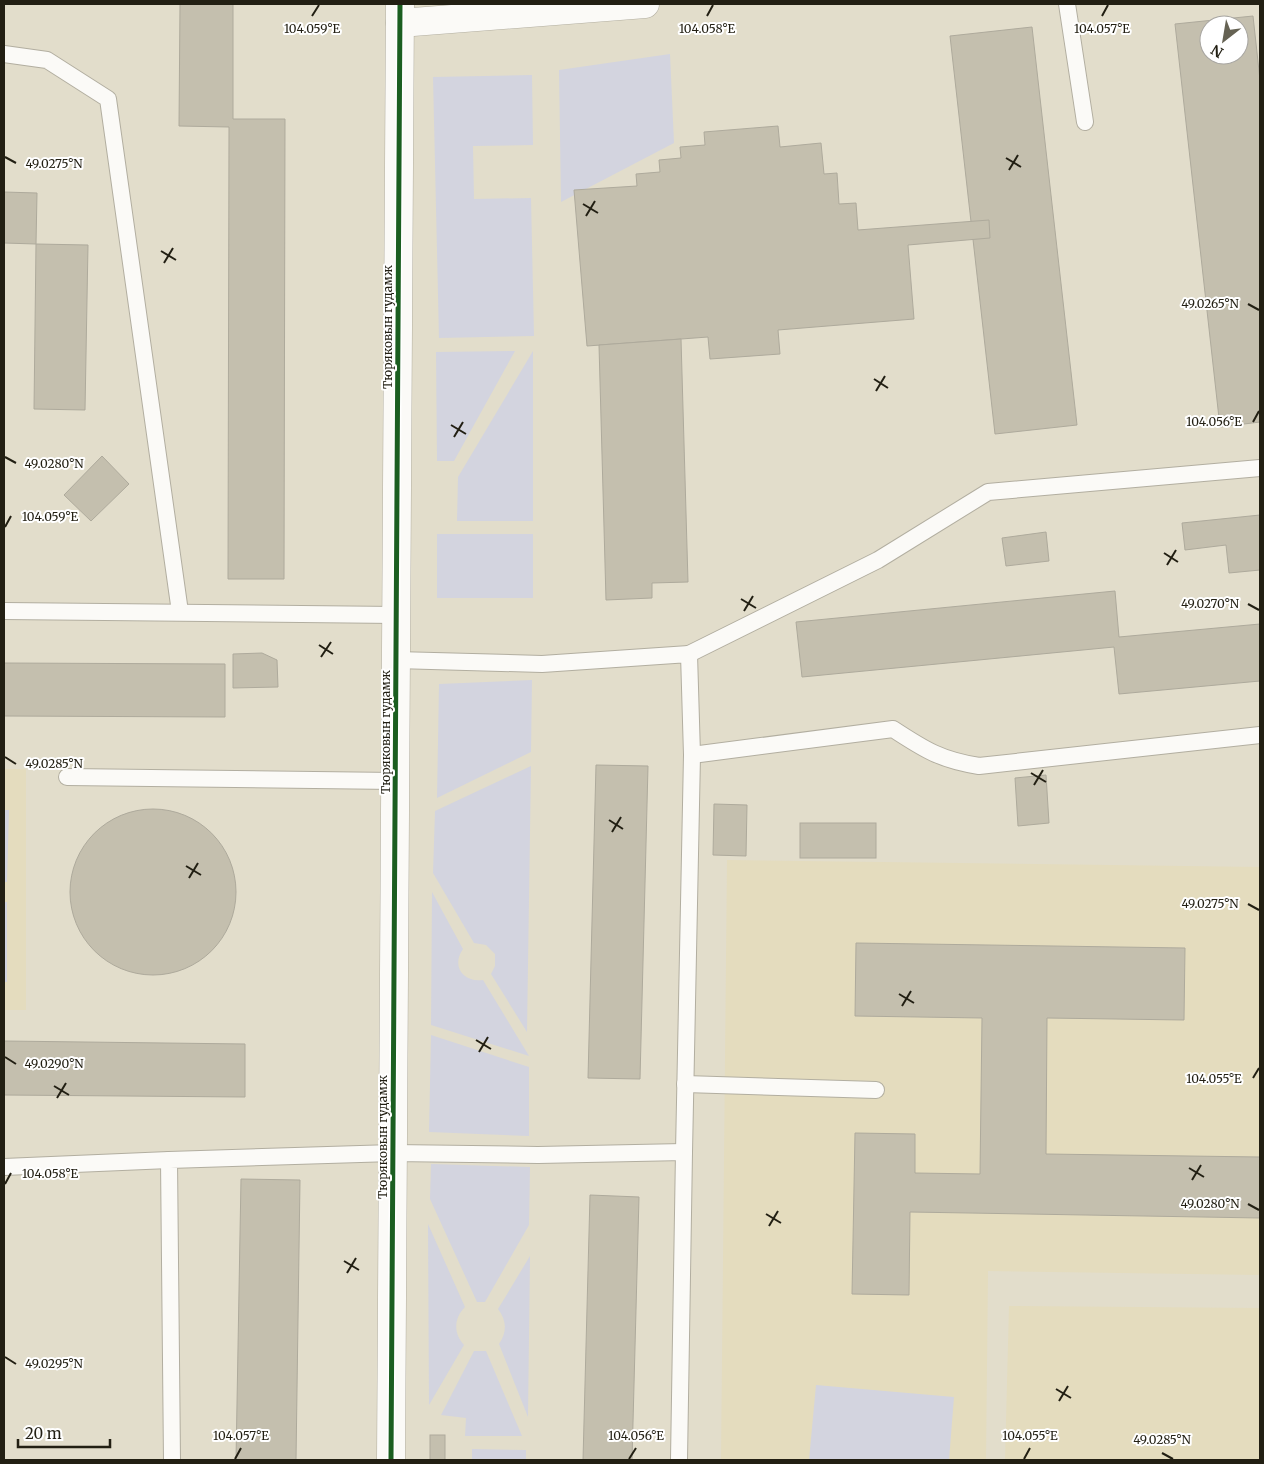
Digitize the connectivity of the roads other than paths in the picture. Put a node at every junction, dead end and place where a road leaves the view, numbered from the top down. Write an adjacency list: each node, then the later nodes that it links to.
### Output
1 (645, 4): 3 (street)
2 (1067, 4): 5 (lane)
3 (400, 14): 9 (street, Тюряковын гудамж)
4 (4, 54): 8 (lane)
5 (1085, 122)
6 (1260, 468): 10 (lane)
7 (4, 611): 8 (lane)
8 (180, 612): 9 (lane)
9 (396, 615): 11 (street, Тюряковын гудамж)
10 (689, 654): 11 (lane); 13 (lane)
11 (396, 660): 15 (street, Тюряковын гудамж)
12 (1260, 735): 13 (lane)
13 (692, 755): 16 (lane)
14 (67, 777): 15 (lane)
15 (395, 781): 19 (street, Тюряковын гудамж)
16 (685, 1084): 17 (lane); 18 (lane)
17 (876, 1090)
18 (684, 1152): 19 (lane); 24 (lane)
19 (393, 1153): 20 (lane); 23 (street, Тюряковын гудамж)
20 (169, 1160): 21 (lane); 22 (lane)
21 (4, 1167)
22 (172, 1460)
23 (391, 1460)
24 (679, 1460)

